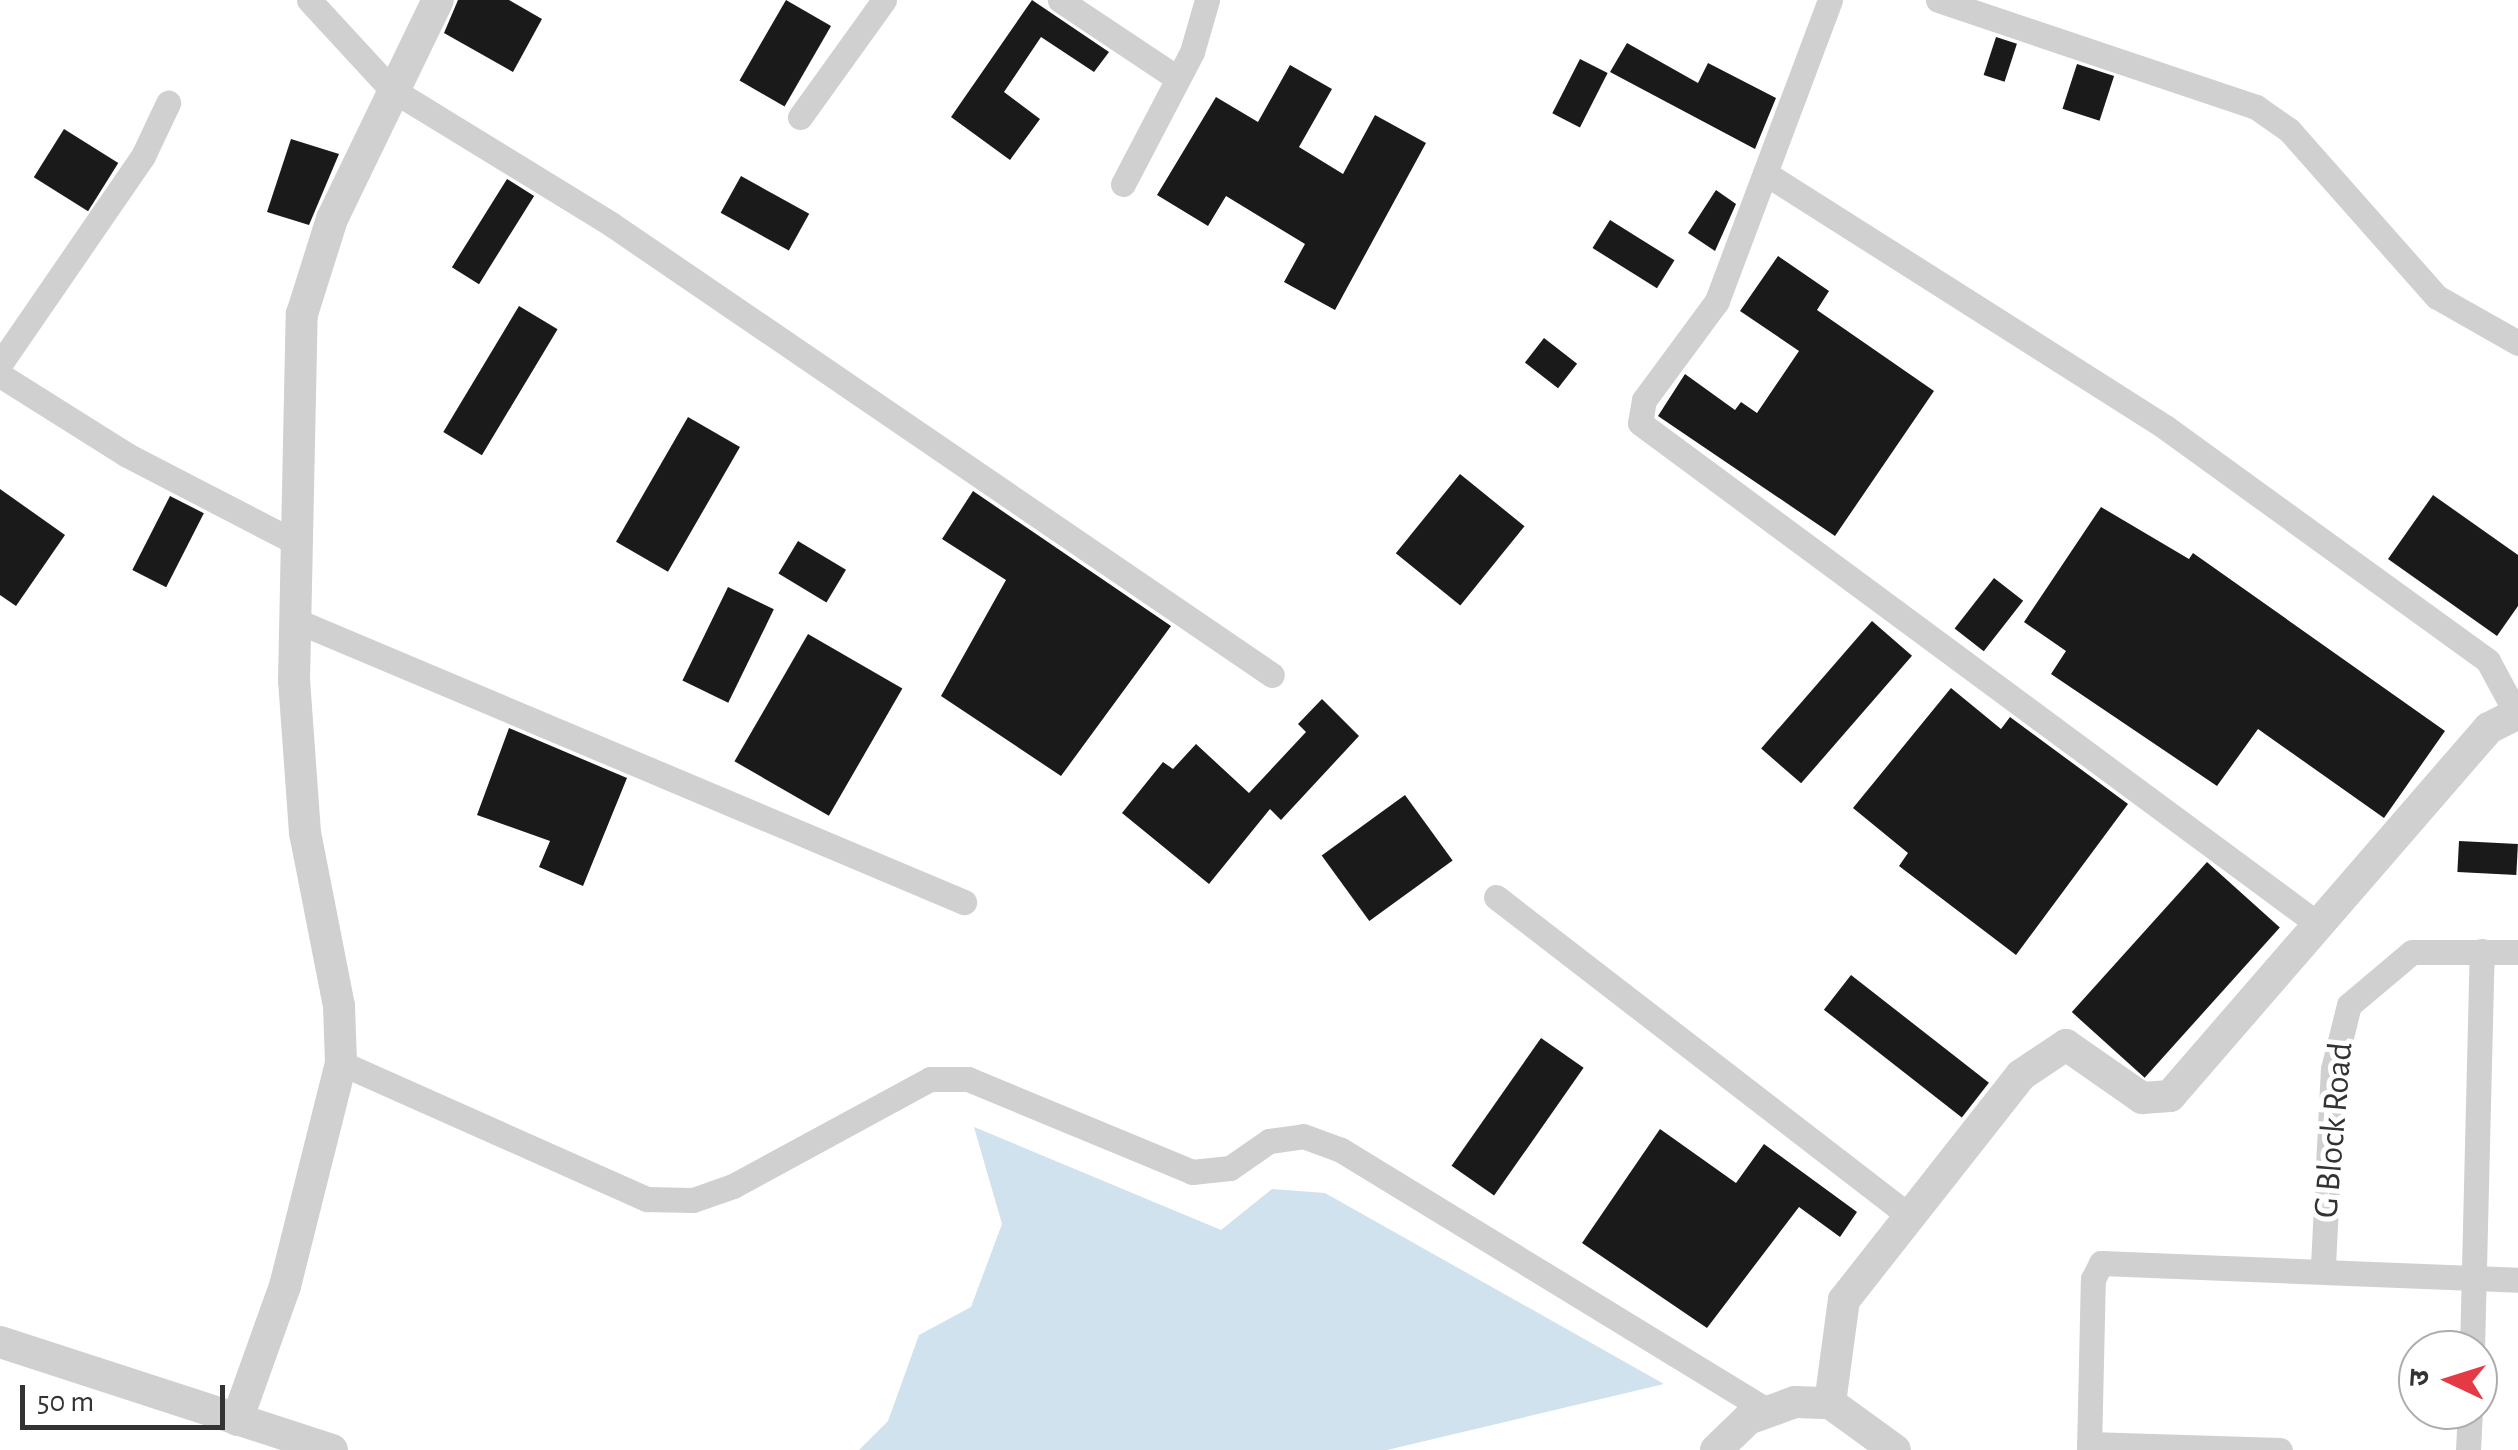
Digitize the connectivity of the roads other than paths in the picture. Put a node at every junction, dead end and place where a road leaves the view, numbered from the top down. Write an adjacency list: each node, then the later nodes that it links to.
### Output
1 (309, 0): 9 (street)
2 (438, 0): 9 (street)
3 (884, 0): 11 (street)
4 (1060, 0): 8 (street)
5 (1207, 0): 8 (street)
6 (1830, 0): 12 (street)
7 (1938, 0): 14 (street)
8 (1174, 76): 13 (street)
9 (391, 89): 17 (street); 19 (street)
10 (168, 104): 15 (street)
11 (800, 117)
12 (1766, 173): 20 (street); 23 (street)
13 (1123, 184)
14 (2518, 343)
15 (0, 364)
16 (0, 375): 17 (street)
17 (297, 542): 18 (street)
18 (298, 621): 22 (street); 26 (street)
19 (1272, 675)
20 (2517, 713): 23 (street)
21 (1496, 898): 27 (street)
22 (964, 902)
23 (2315, 922): 27 (street)
24 (2482, 952): 25 (street, G Block Road); 28 (street, G Block Road); 29 (street)
25 (2518, 952)
26 (341, 1063): 34 (street); 35 (street)
27 (1908, 1215): 33 (street)
28 (2324, 1265): 29 (street); 36 (street)
29 (2474, 1280): 30 (street); 31 (street)
30 (2518, 1280)
31 (2473, 1330)
32 (0, 1342): 35 (street)
33 (1830, 1403): 34 (street); 39 (street)
34 (1768, 1411): 38 (street)
35 (237, 1420): 37 (street)
36 (2089, 1447): 40 (street)
37 (332, 1450)
38 (1716, 1450)
39 (1895, 1450)
40 (2280, 1450)

